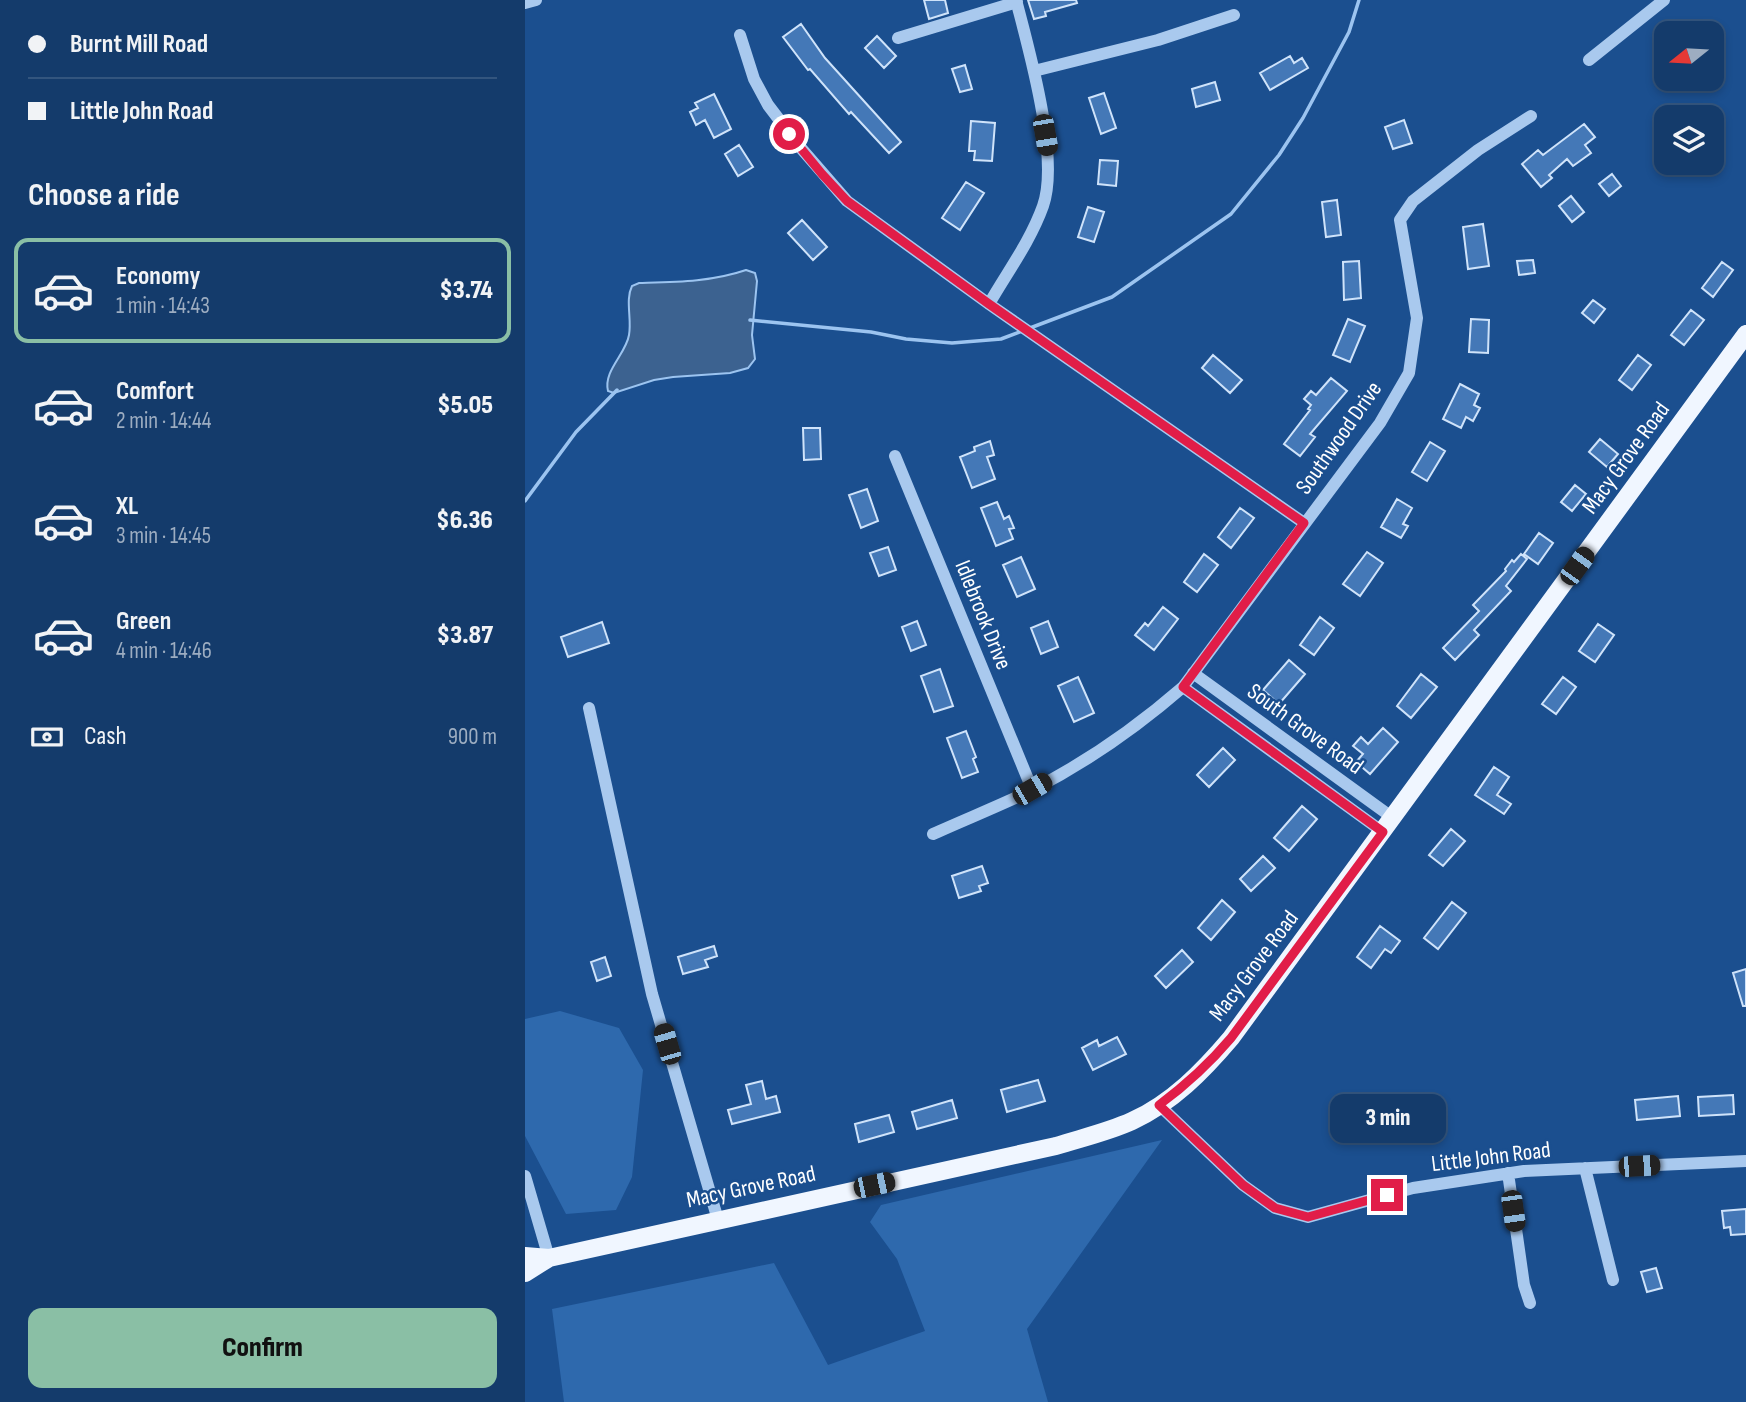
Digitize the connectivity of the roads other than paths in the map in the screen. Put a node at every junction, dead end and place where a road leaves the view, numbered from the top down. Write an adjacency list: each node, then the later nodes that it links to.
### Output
1 (536, 0): 4 (street)
2 (1664, 0): 8 (street)
3 (1016, 1): 7 (street); 9 (street)
4 (525, 3)
5 (1234, 15): 9 (street)
6 (740, 35): 11 (street)
7 (898, 38)
8 (1588, 60)
9 (1034, 71): 11 (street)
10 (1531, 116): 14 (street, Southwood Drive)
11 (989, 304): 14 (street)
12 (1746, 334): 19 (main road, Macy Grove Road)
13 (895, 456): 18 (street, Idlebrook Drive)
14 (1304, 523): 15 (street, Southwood Drive)
15 (1193, 673): 16 (street, Southwood Drive); 19 (street, South Grove Road)
16 (1183, 687): 18 (street, Southwood Drive); 19 (street, South Grove Road)
17 (589, 708): 26 (street)
18 (1032, 789): 20 (street, Southwood Drive)
19 (1388, 825): 21 (main road, Macy Grove Road)
20 (933, 834)
21 (1159, 1105): 24 (street, Little John Road); 26 (main road, Macy Grove Road)
22 (1746, 1161): 23 (street, Little John Road)
23 (1585, 1168): 24 (street, Little John Road); 30 (street)
24 (1508, 1173): 31 (street)
25 (525, 1176): 28 (street)
26 (718, 1220): 28 (main road, Macy Grove Road)
27 (525, 1256): 28 (main road, Macy Grove Road)
28 (549, 1258): 29 (main road, Macy Grove Road)
29 (525, 1273)
30 (1613, 1280)
31 (1530, 1303)

